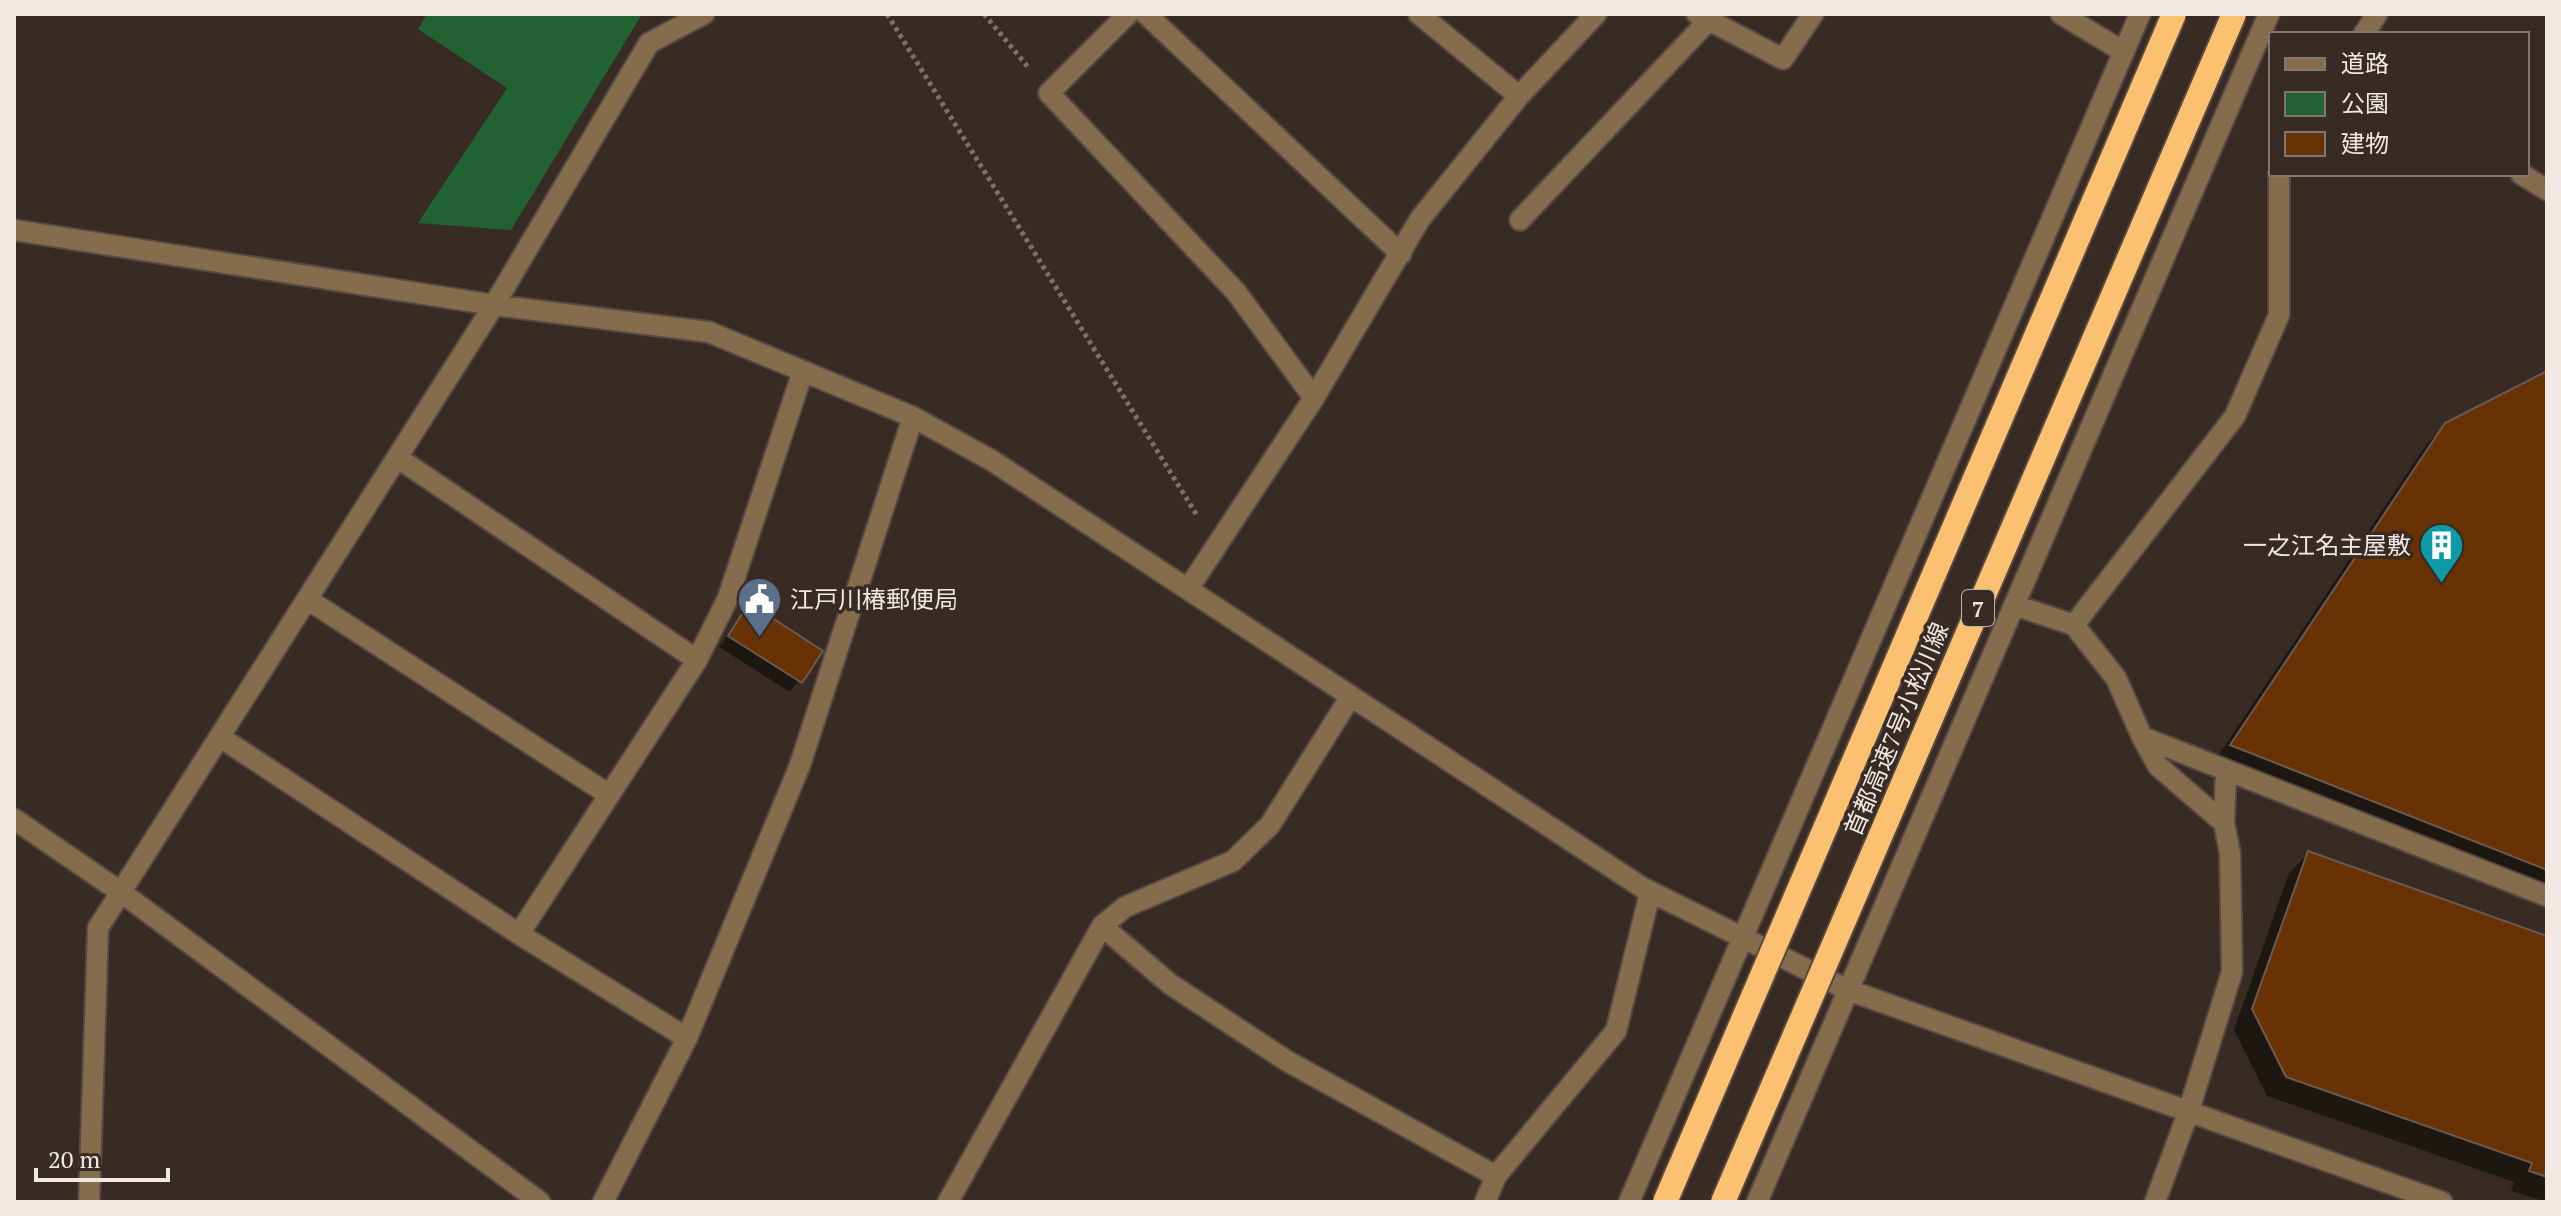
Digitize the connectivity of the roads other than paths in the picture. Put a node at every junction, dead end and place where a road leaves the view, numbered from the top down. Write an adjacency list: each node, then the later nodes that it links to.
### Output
1 (704, 14): 23 (street)
2 (1128, 14): 25 (street)
3 (1146, 14): 22 (street)
4 (1419, 14): 16 (street)
5 (1813, 14): 13 (street)
6 (2061, 14): 15 (street)
7 (2140, 14): 15 (street)
8 (2174, 14): 56 (highway, 首都高速7号小松川線 / 7, bridge)
9 (2234, 14): 57 (highway, 首都高速7号小松川線 / 7, bridge)
10 (2269, 14): 30 (street)
11 (2377, 14): 14 (street)
12 (1590, 16): 16 (street)
13 (1703, 17): 20 (street)
14 (2365, 32)
15 (2124, 52): 45 (street)
16 (1519, 96): 22 (street)
17 (2279, 176): 31 (street)
18 (2524, 176): 19 (street)
19 (2547, 190)
20 (1520, 220)
21 (14, 230): 23 (street)
22 (1401, 254): 25 (street)
23 (494, 305): 24 (street); 27 (street)
24 (803, 371): 26 (street); 32 (street)
25 (1314, 398): 28 (street)
26 (913, 417): 28 (street); 47 (street)
27 (398, 458): 29 (street); 32 (street)
28 (1188, 589): 33 (street)
29 (307, 599): 34 (street); 37 (street)
30 (2014, 605): 31 (street); 46 (street)
31 (2074, 625): 35 (street)
32 (697, 660): 37 (street)
33 (1351, 696): 41 (street); 43 (street)
34 (220, 737): 40 (street); 44 (street)
35 (2142, 737): 36 (street); 39 (street)
36 (2226, 772): 39 (street); 42 (street)
37 (608, 794): 44 (street)
38 (14, 819): 40 (street)
39 (2224, 823): 48 (street)
40 (122, 893): 50 (street); 51 (street)
41 (1650, 893): 45 (street); 49 (street)
42 (2547, 896)
43 (1102, 926): 49 (street); 53 (street)
44 (519, 934): 47 (street)
45 (1741, 940): 46 (street); 55 (street)
46 (1848, 990): 48 (street); 58 (street)
47 (687, 1038): 52 (street)
48 (2188, 1113): 59 (street); 60 (street)
49 (1496, 1176): 54 (street)
50 (89, 1202)
51 (540, 1202)
52 (603, 1202)
53 (948, 1202)
54 (1485, 1202)
55 (1629, 1202)
56 (1665, 1202)
57 (1723, 1202)
58 (1757, 1202)
59 (2155, 1202)
60 (2442, 1202)

